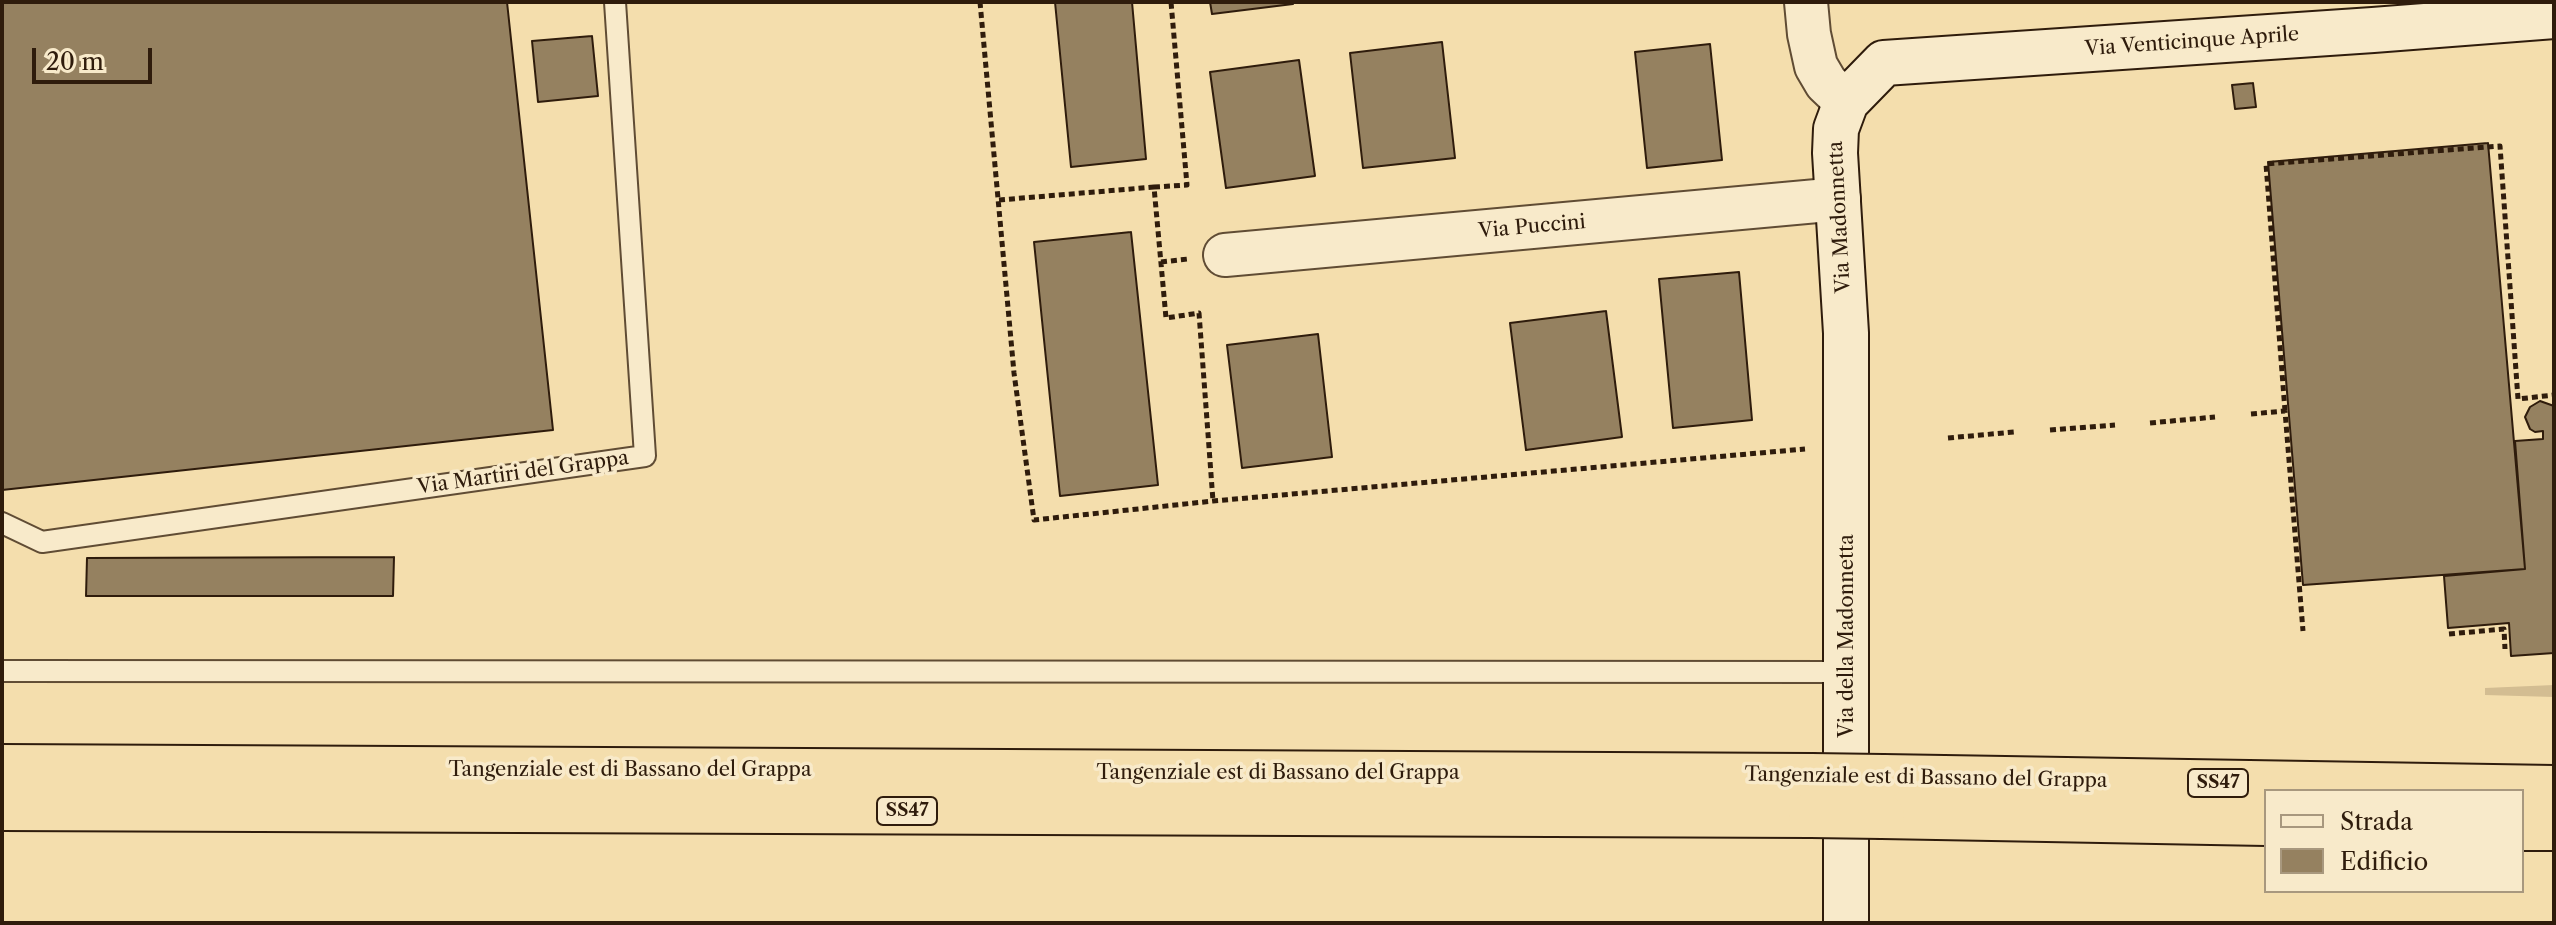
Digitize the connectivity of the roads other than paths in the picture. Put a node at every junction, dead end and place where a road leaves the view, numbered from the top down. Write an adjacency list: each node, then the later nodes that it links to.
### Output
1 (615, 2): 8 (lane, Via Martiri del Grappa)
2 (1806, 2): 4 (street)
3 (2554, 16): 4 (street, Via Venticinque Aprile)
4 (1846, 102): 5 (street, Via Madonnetta)
5 (1839, 199): 6 (street, Via Puccini); 7 (street, Via Madonnetta)
6 (1225, 255)
7 (1846, 445): 10 (street, Via della Madonnetta)
8 (2, 523)
9 (2, 671): 10 (lane)
10 (1848, 672): 21 (street, Via della Madonnetta)
11 (2, 767): 15 (highway, Tangenziale est di Bassano del Grappa / SS47)
12 (2554, 788): 13 (highway, Tangenziale est di Bassano del Grappa / SS47)
13 (2479, 789)
14 (2264, 792): 16 (highway, Tangenziale est di Bassano del Grappa / SS47)
15 (1811, 795): 16 (highway, Tangenziale est di Bassano del Grappa / SS47, bridge); 17 (highway, Tangenziale est di Bassano del Grappa / SS47)
16 (1882, 797): 18 (highway, Tangenziale est di Bassano del Grappa / SS47)
17 (2, 808)
18 (2264, 823)
19 (2524, 828): 20 (highway)
20 (2554, 828)
21 (1846, 923)

